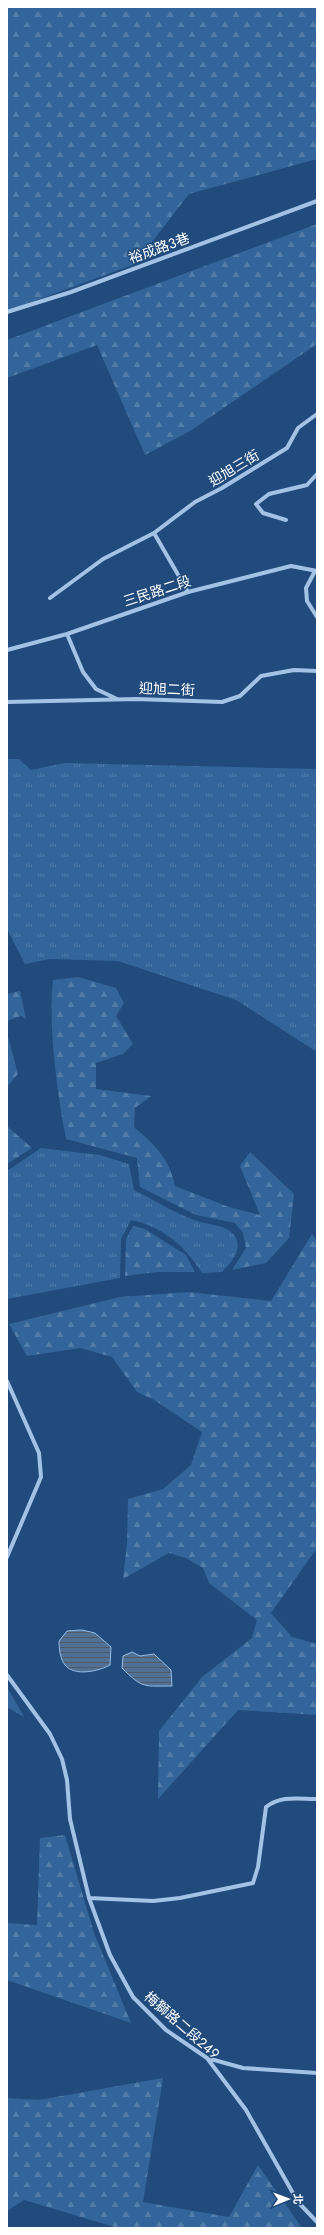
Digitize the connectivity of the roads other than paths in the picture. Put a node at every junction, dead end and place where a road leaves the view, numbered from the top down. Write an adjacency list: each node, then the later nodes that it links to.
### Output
1 (317, 202): 2 (street, 裕成路3巷)
2 (7, 312)
3 (317, 414): 6 (street, 迎旭三街)
4 (317, 474): 5 (street)
5 (286, 520)
6 (154, 533): 8 (street); 9 (street, 迎旭三街)
7 (316, 571): 8 (street, 三民路二段); 10 (street)
8 (188, 592): 11 (street, 三民路二段)
9 (50, 598)
10 (317, 616)
11 (68, 634): 12 (street, 三民路二段); 14 (street)
12 (7, 650)
13 (317, 672): 14 (street, 迎旭二街)
14 (119, 700): 15 (street, 迎旭二街)
15 (7, 702)
16 (7, 1382): 17 (street)
17 (7, 1557)
18 (7, 1675): 20 (street, 梅獅路二段249)
19 (317, 1799): 20 (street)
20 (89, 1898): 21 (street, 梅獅路二段249)
21 (207, 2058): 22 (street); 23 (street, 梅獅路二段249)
22 (317, 2073)
23 (317, 2222)

